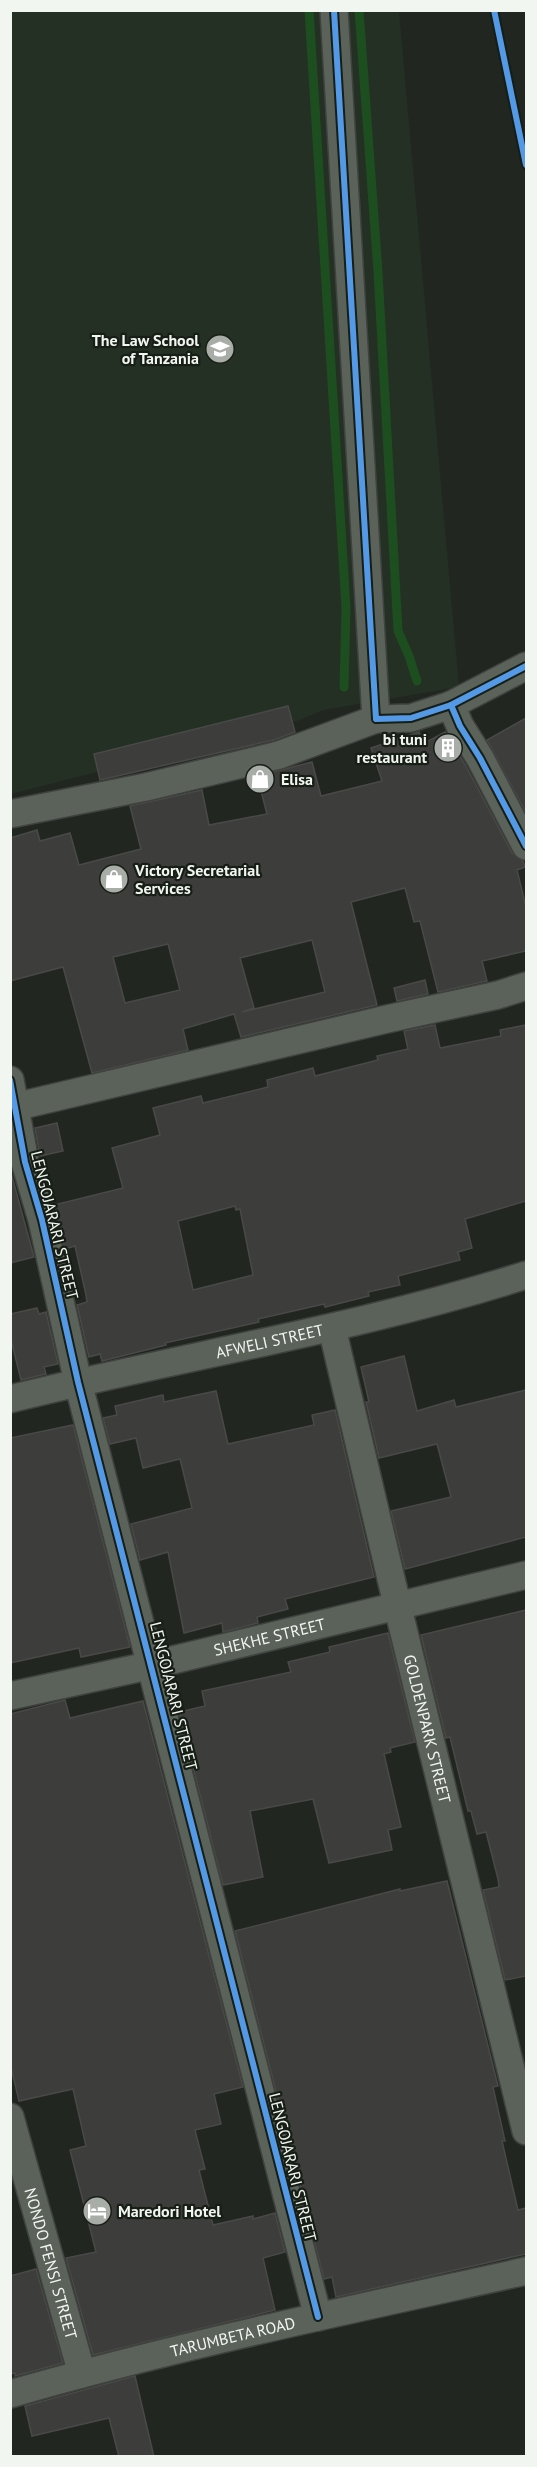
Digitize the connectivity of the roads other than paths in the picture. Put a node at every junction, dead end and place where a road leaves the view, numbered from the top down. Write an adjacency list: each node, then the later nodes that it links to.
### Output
1 (334, 10): 4 (street)
2 (526, 666): 3 (street)
3 (451, 705): 4 (street); 6 (street)
4 (376, 719): 5 (street)
5 (10, 814)
6 (526, 846)
7 (526, 986): 9 (street)
8 (10, 1080): 9 (street, LENGOJARARI STREET)
9 (13, 1107): 12 (street, LENGOJARARI STREET)
10 (526, 1275): 11 (street, AFWELI STREET)
11 (332, 1328): 12 (street, AFWELI STREET); 15 (street, GOLDENPARK STREET)
12 (78, 1382): 13 (street, AFWELI STREET); 16 (street, LENGOJARARI STREET)
13 (10, 1400)
14 (526, 1575): 15 (street, SHEKHE STREET)
15 (397, 1604): 16 (street, SHEKHE STREET); 19 (street, GOLDENPARK STREET)
16 (152, 1665): 17 (street, SHEKHE STREET); 21 (street, LENGOJARARI STREET)
17 (10, 1696)
18 (10, 2117): 22 (street, NONDO FENSI STREET)
19 (526, 2131)
20 (526, 2271): 21 (street, TARUMBETA ROAD)
21 (318, 2317): 22 (street, TARUMBETA ROAD)
22 (82, 2374): 23 (street, TARUMBETA ROAD)
23 (10, 2394)

